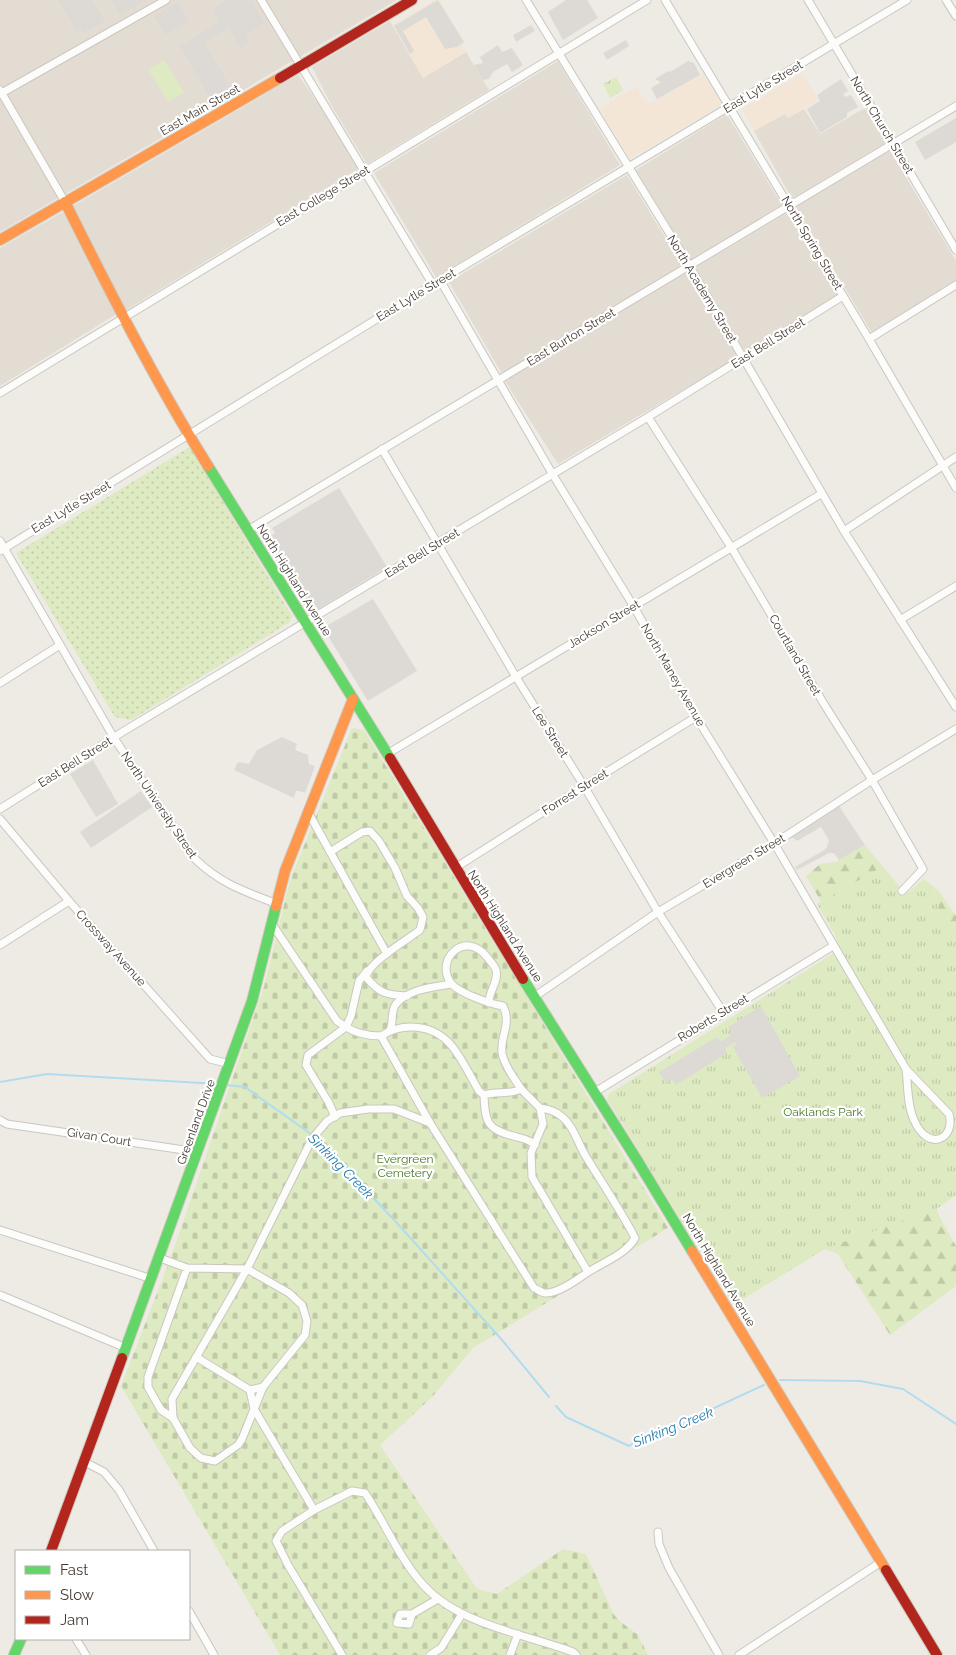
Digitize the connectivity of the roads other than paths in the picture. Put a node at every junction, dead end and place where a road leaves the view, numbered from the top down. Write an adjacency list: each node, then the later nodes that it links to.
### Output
1 (166, 0): 14 (street)
2 (260, 0): 13 (street)
3 (412, 0): 13 (street, East Main Street)
4 (526, 0): 12 (street, North Academy Street)
5 (647, 0): 12 (street, East College Street)
6 (666, 0): 15 (street, North Spring Street)
7 (808, 0): 11 (street, North Church Street)
8 (907, 0): 11 (street, East Lytle Street)
9 (946, 0): 10 (street)
10 (956, 16)
11 (834, 44): 15 (street, East Lytle Street); 17 (street, North Church Street)
12 (558, 53): 18 (street, North Academy Street); 19 (street, East College Street)
13 (301, 66): 19 (street); 20 (street, East Main Street)
14 (1, 92): 20 (street)
15 (729, 106): 18 (street, East Lytle Street); 21 (street, North Spring Street)
16 (956, 106): 17 (street, East Burton Street)
17 (893, 144): 21 (street, East Burton Street); 23 (street, North Church Street)
18 (629, 167): 24 (street, North Academy Street); 25 (street, East Lytle Street)
19 (364, 170): 27 (street); 29 (street, East College Street)
20 (65, 202): 22 (street, East Main Street); 29 (street, North Highland Avenue)
21 (789, 205): 24 (street, East Burton Street); 28 (street, North Spring Street)
22 (0, 240)
23 (956, 250)
24 (689, 265): 31 (street, North Academy Street); 32 (street, East Burton Street)
25 (440, 280): 27 (street, East Lytle Street); 32 (street, North Maney Avenue)
26 (956, 284): 30 (street)
27 (433, 285): 35 (street, East Lytle Street)
28 (843, 296): 30 (street, North Spring Street); 31 (street, East Bell Street)
29 (123, 318): 33 (street, East College Street); 35 (street, North Highland Avenue)
30 (869, 338): 38 (street, North Spring Street)
31 (743, 358): 34 (street, East Bell Street); 41 (street, North Academy Street)
32 (499, 381): 36 (street, East Burton Street); 39 (street, North Maney Avenue)
33 (0, 393)
34 (648, 417): 39 (street, East Bell Street); 46 (street, Courtland Street)
35 (189, 435): 42 (street, North Highland Avenue); 47 (street, East Lytle Street)
36 (382, 449): 42 (street, East Burton Street); 45 (street, Lee Street)
37 (956, 457): 38 (street)
38 (942, 466): 40 (street, North Spring Street); 43 (street)
39 (553, 475): 45 (street, East Bell Street); 49 (street, North Maney Avenue)
40 (956, 488)
41 (821, 494): 43 (street, North Academy Street); 46 (street, Jackson Street)
42 (248, 530): 51 (street, North Highland Avenue)
43 (844, 531): 50 (street, North Academy Street)
44 (0, 540): 47 (street, North University Street)
45 (438, 543): 51 (street, East Bell Street); 53 (street, Lee Street)
46 (731, 547): 49 (street, Jackson Street); 61 (street, Courtland Street)
47 (2, 549): 52 (street, North University Street)
48 (956, 586): 50 (street)
49 (634, 607): 53 (street, Jackson Street); 57 (street, North Maney Avenue)
50 (900, 620): 56 (street, North Academy Street)
51 (305, 623): 55 (street, North Highland Avenue); 59 (street, East Bell Street)
52 (60, 645): 54 (street); 59 (street, North University Street)
53 (516, 677): 60 (street, Jackson Street); 62 (street, Lee Street)
54 (0, 683)
55 (353, 699): 60 (street, North Highland Avenue); 64 (street, Greenland Drive)
56 (956, 707)
57 (696, 717): 62 (street, Forrest Street); 66 (street, North Maney Avenue)
58 (956, 729): 61 (street, Evergreen Street)
59 (114, 738): 63 (street, East Bell Street); 71 (street, North University Street)
60 (387, 754): 68 (street, North Highland Avenue)
61 (872, 780): 66 (street, Evergreen Street); 69 (street, Courtland Street)
62 (584, 786): 68 (street, Forrest Street); 72 (street, Lee Street)
63 (0, 809)
64 (308, 812): 67 (street); 71 (street, Greenland Drive)
65 (0, 819): 70 (street, Crossway Avenue)
66 (774, 843): 72 (street, Evergreen Street); 75 (street, North Maney Avenue)
67 (330, 852): 76 (street); 76 (street)
68 (455, 868): 81 (street, North Highland Avenue)
69 (902, 892)
70 (69, 901): 74 (street); 88 (street, Crossway Avenue)
71 (277, 904): 73 (street, Greenland Drive)
72 (658, 912): 81 (street, Evergreen Street); 84 (street, Lee Street)
73 (272, 924): 85 (street); 88 (street, Greenland Drive)
74 (0, 945)
75 (833, 946): 84 (street, Roberts Street); 89 (street, North Maney Avenue)
76 (387, 954): 77 (street)
77 (367, 971): 79 (street); 85 (street)
78 (451, 984): 80 (street); 83 (street); 83 (street)
79 (392, 995): 80 (street); 82 (street)
80 (407, 996): 82 (street)
81 (534, 997): 91 (street, North Highland Avenue)
82 (396, 1004): 86 (street)
83 (490, 1004): 90 (street)
84 (723, 1012): 91 (street, Roberts Street)
85 (346, 1027): 87 (street); 94 (street)
86 (390, 1030): 87 (street); 92 (street)
87 (381, 1036): 96 (street)
88 (230, 1064): 98 (street, Greenland Drive)
89 (906, 1069): 89 (street)
90 (521, 1089): 92 (street); 93 (street)
91 (594, 1092): 119 (street, North Highland Avenue)
92 (484, 1095): 97 (street)
93 (540, 1108): 97 (street); 103 (street)
94 (335, 1116): 96 (street); 102 (street)
95 (0, 1120): 98 (street, Givan Court)
96 (430, 1122): 103 (street)
97 (535, 1145): 103 (street)
98 (198, 1152): 100 (street, Greenland Drive)
99 (0, 1230): 104 (street)
100 (160, 1258): 101 (street); 104 (street, Greenland Drive)
101 (187, 1268): 102 (street); 110 (street)
102 (246, 1269): 107 (street); 108 (street)
103 (588, 1272)
104 (152, 1279): 106 (street, Greenland Drive)
105 (0, 1295): 106 (street)
106 (126, 1348): 114 (street, Greenland Drive)
107 (196, 1356): 109 (street); 111 (street)
108 (263, 1387): 109 (street); 112 (street)
109 (250, 1390): 112 (street)
110 (155, 1398): 111 (street); 113 (street)
111 (172, 1399): 113 (street)
112 (254, 1408): 113 (street); 115 (street)
113 (173, 1418)
114 (83, 1462): 117 (street, Greenland Drive); 118 (street)
115 (314, 1510): 120 (street); 130 (street)
116 (658, 1532): 134 (street)
117 (51, 1550)
118 (153, 1550)
119 (881, 1562): 135 (street); 136 (street, North Highland Avenue)
120 (438, 1599): 122 (street); 123 (street)
121 (190, 1613): 129 (street)
122 (412, 1614)
123 (462, 1614): 124 (street); 131 (street)
124 (518, 1634): 132 (street); 133 (street)
125 (21, 1640): 127 (street)
126 (77, 1640): 128 (street)
127 (14, 1655)
128 (86, 1655)
129 (214, 1655)
130 (342, 1655)
131 (430, 1655)
132 (510, 1655)
133 (576, 1655)
134 (719, 1655)
135 (739, 1655)
136 (937, 1655)

